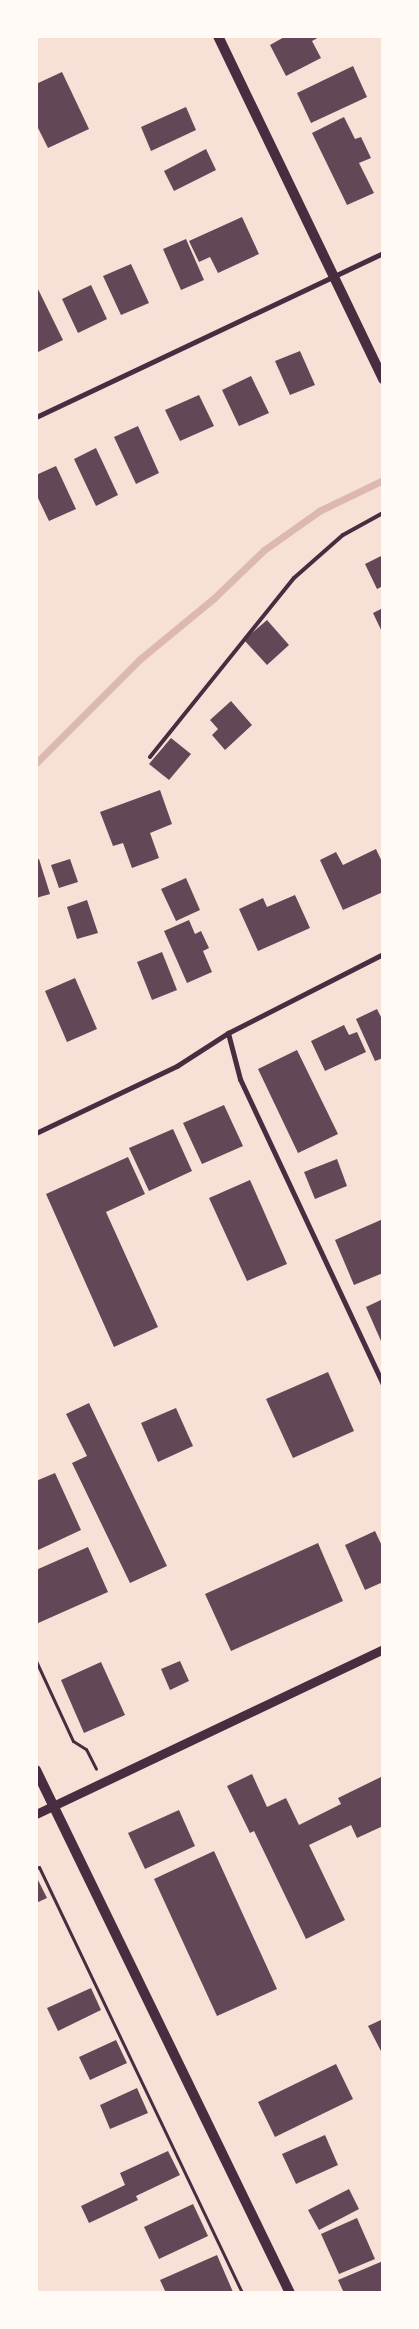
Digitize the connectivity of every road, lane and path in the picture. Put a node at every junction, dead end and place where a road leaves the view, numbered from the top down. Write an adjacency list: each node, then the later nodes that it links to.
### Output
1 (218, 36): 3 (main road)
2 (383, 253): 3 (street)
3 (333, 277): 4 (main road); 5 (street)
4 (383, 379)
5 (36, 417)
6 (383, 513): 7 (lane)
7 (150, 757)
8 (383, 954): 9 (street)
9 (228, 1033): 10 (street); 11 (street)
10 (36, 1133)
11 (383, 1384)
12 (383, 1649): 15 (street)
13 (36, 1661): 15 (path)
14 (36, 1770): 16 (main road)
15 (103, 1783): 16 (street)
16 (53, 1806): 17 (street); 20 (main road)
17 (36, 1814)
18 (36, 1868): 19 (path)
19 (242, 2293)
20 (290, 2293)

